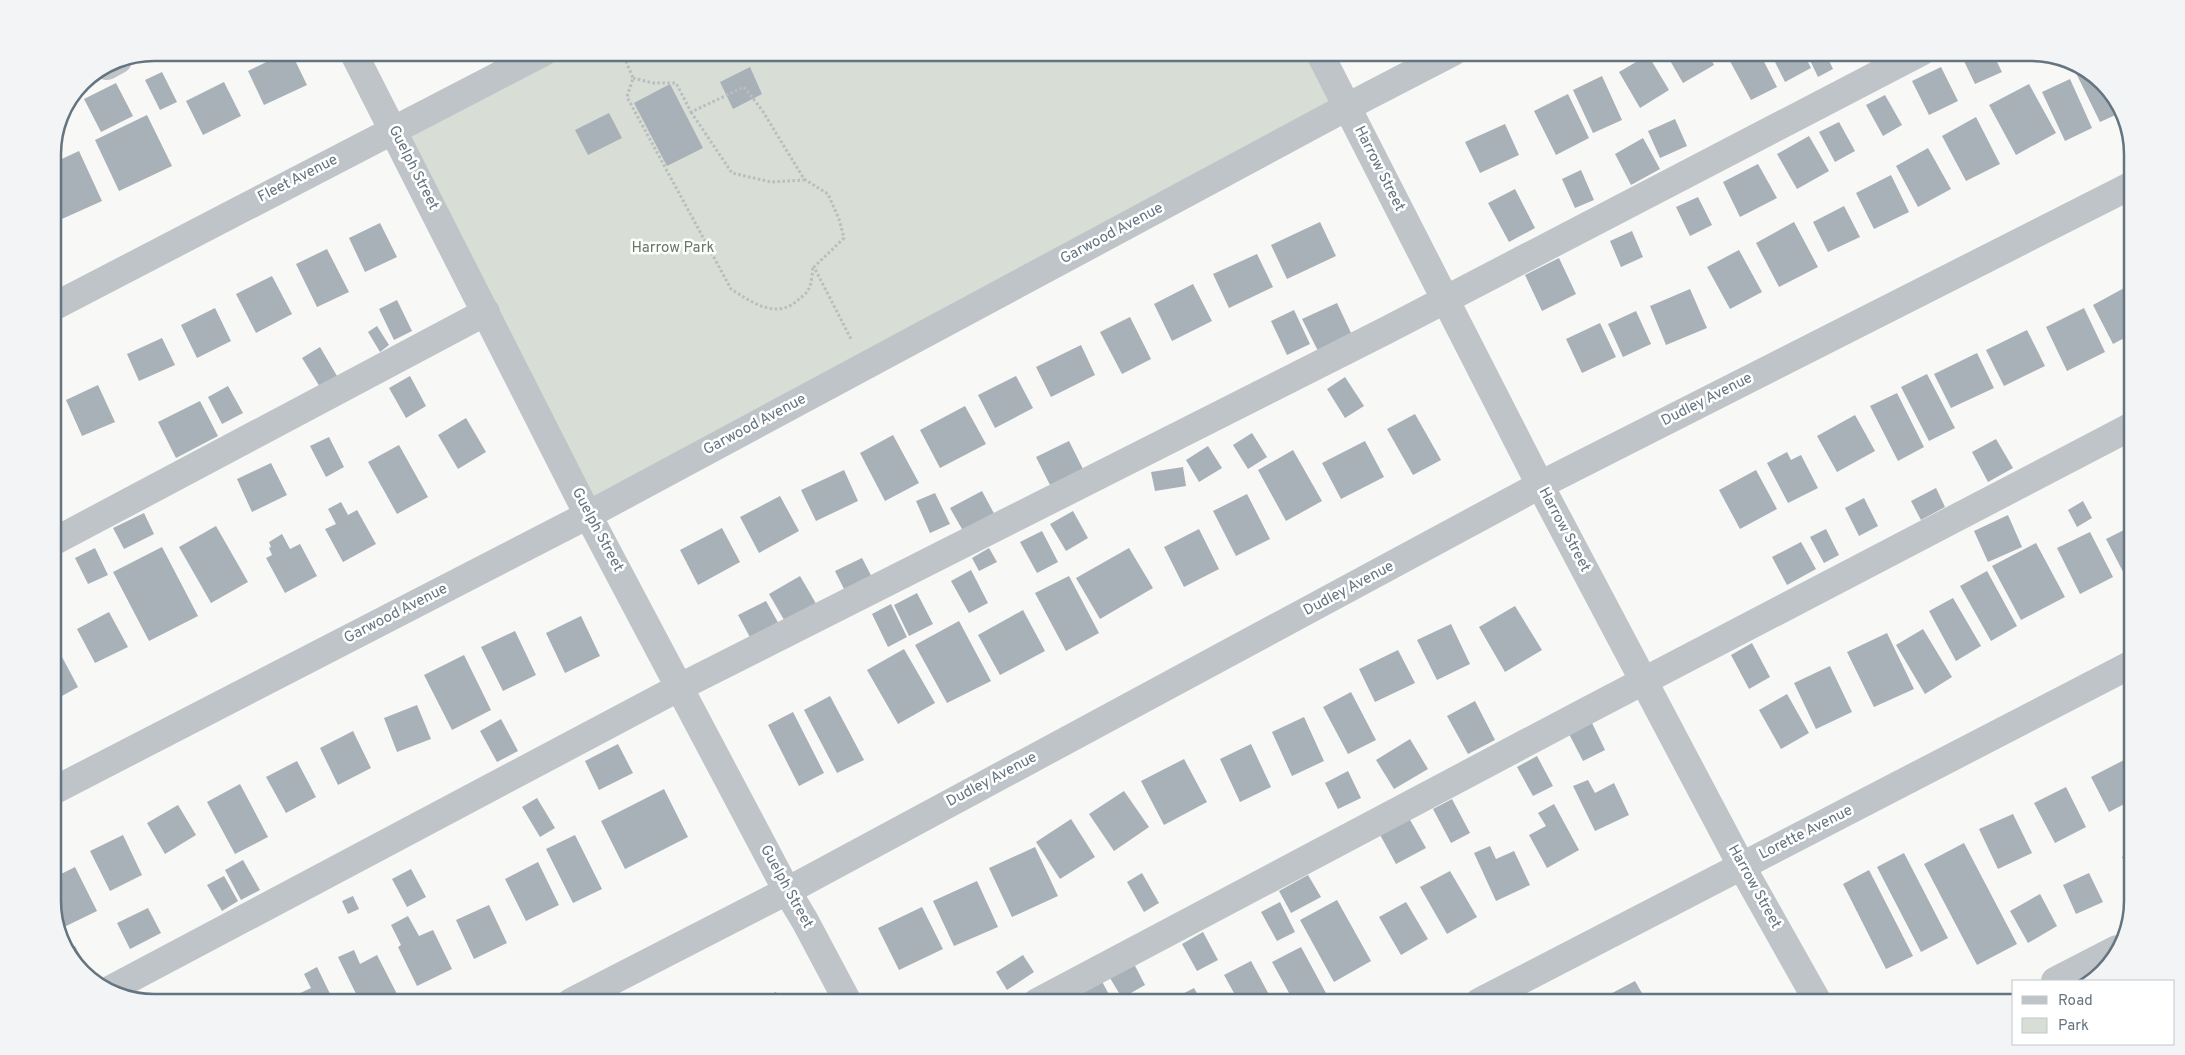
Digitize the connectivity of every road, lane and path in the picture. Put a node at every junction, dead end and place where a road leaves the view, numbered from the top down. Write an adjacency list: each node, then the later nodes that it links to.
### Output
1 (359, 61): 10 (street, Guelph Street)
2 (527, 61): 10 (street, Fleet Avenue)
3 (626, 61): 7 (path)
4 (1324, 61): 8 (street, Harrow Street)
5 (1436, 61): 8 (street, Garwood Avenue)
6 (1904, 61): 14 (street)
7 (633, 78): 9 (path); 13 (path)
8 (1347, 107): 14 (street, Harrow Street); 17 (street, Garwood Avenue)
9 (691, 112): 11 (path); 11 (path)
10 (394, 130): 15 (street, Fleet Avenue); 16 (street, Guelph Street)
11 (806, 180): 13 (path)
12 (2124, 189): 19 (street, Dudley Avenue)
13 (814, 267): 17 (path)
14 (1446, 299): 19 (street, Harrow Street); 24 (street)
15 (61, 303)
16 (486, 312): 20 (street, Guelph Street); 21 (street)
17 (865, 366): 20 (street, Garwood Avenue)
18 (2124, 430): 23 (street)
19 (1540, 485): 23 (street, Harrow Street); 27 (street, Dudley Avenue)
20 (588, 515): 24 (street, Guelph Street); 25 (street, Garwood Avenue)
21 (61, 538)
22 (2124, 668): 26 (street, Lorette Avenue)
23 (1644, 681): 26 (street, Harrow Street); 33 (street)
24 (680, 687): 27 (street, Guelph Street); 30 (street)
25 (61, 787)
26 (1742, 866): 34 (street, Lorette Avenue); 35 (street, Harrow Street)
27 (786, 891): 31 (street, Dudley Avenue); 32 (street, Guelph Street)
28 (2106, 955): 29 (street)
29 (2057, 980)
30 (117, 986)
31 (586, 994)
32 (844, 994)
33 (1052, 994)
34 (1494, 994)
35 (1814, 994)

